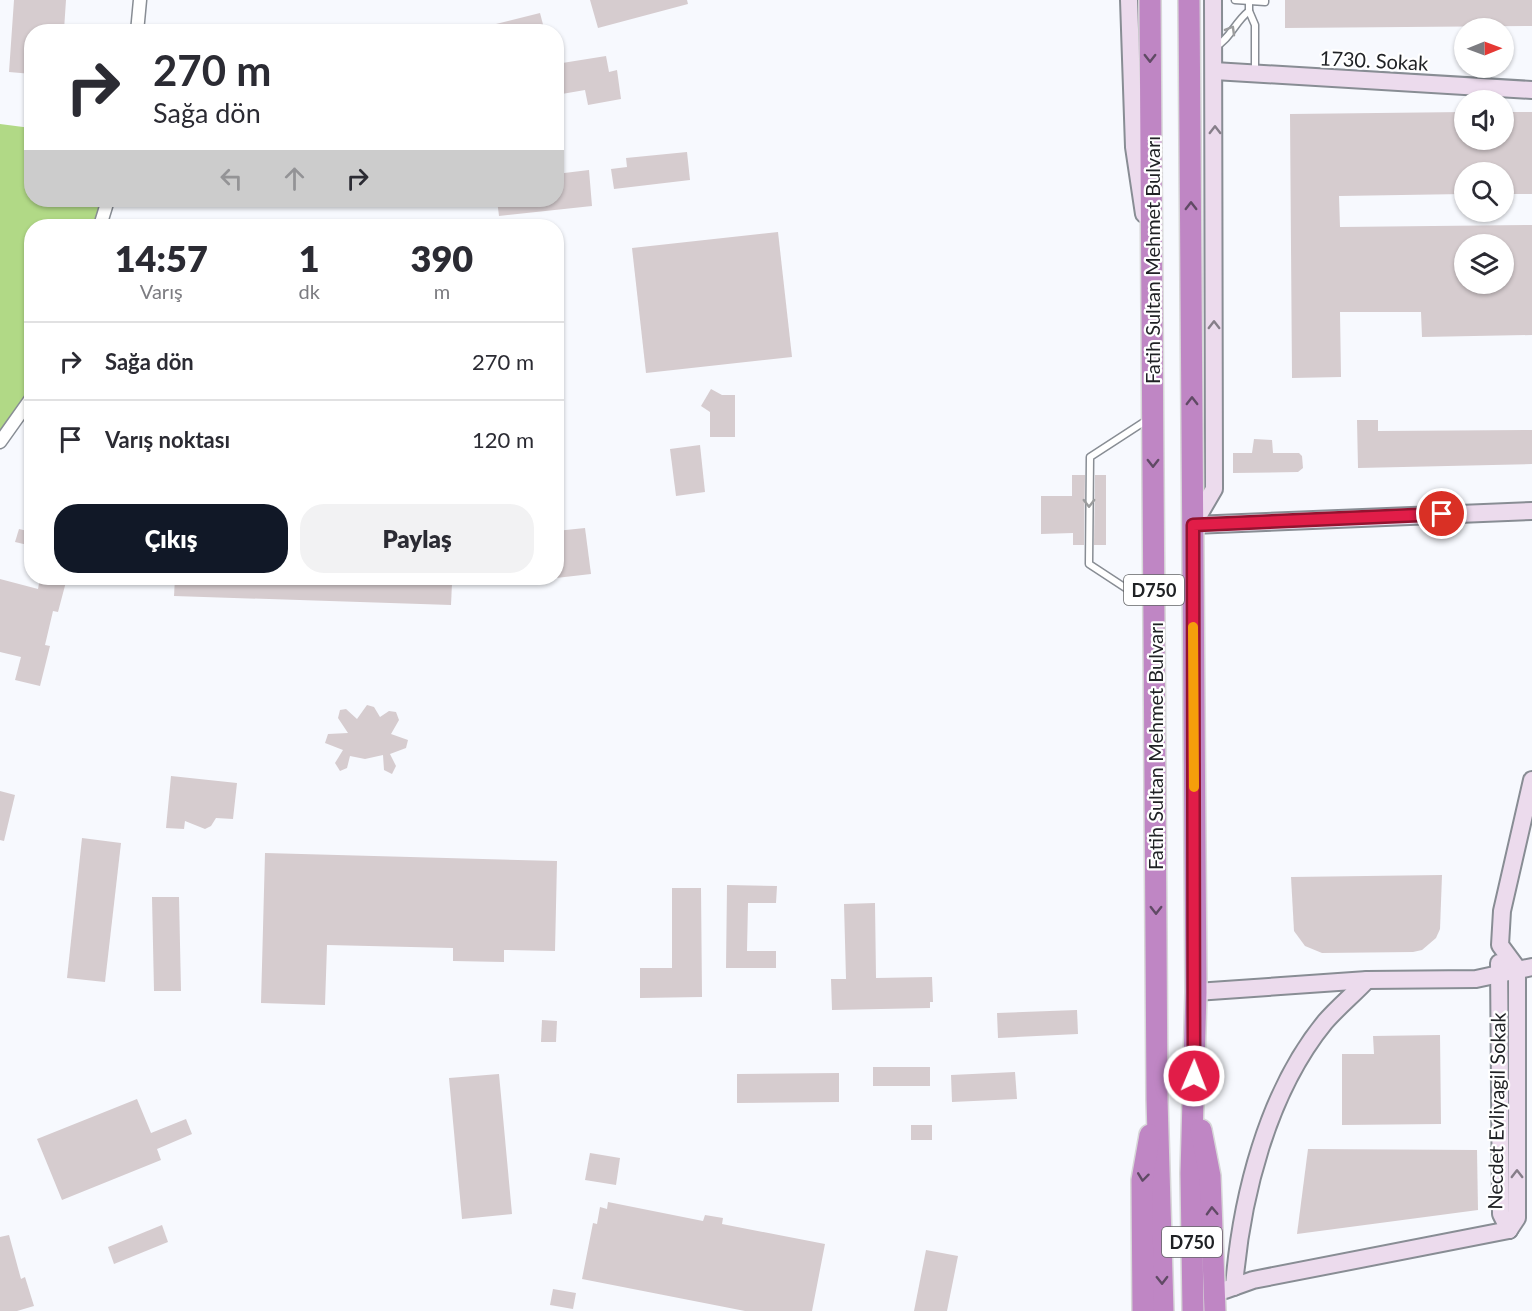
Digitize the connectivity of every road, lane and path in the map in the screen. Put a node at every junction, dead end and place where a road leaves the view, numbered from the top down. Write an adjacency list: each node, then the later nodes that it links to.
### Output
1 (140, 0): 11 (street)
2 (1129, 0): 17 (street)
3 (1150, 0): 17 (highway, Fatih Sultan Mehmet Bulvarı / D750, one-way to 17)
4 (1189, 0): 12 (highway, Fatih Sultan Mehmet Bulvarı / D750)
5 (1199, 0): 12 (street)
6 (1213, 0): 13 (street)
7 (1235, 0): 9 (lane)
8 (1265, 0): 9 (lane)
9 (1249, 2): 10 (lane)
10 (1249, 11): 13 (lane, one-way to 10); 15 (lane)
11 (138, 24)
12 (1189, 43): 22 (highway, Fatih Sultan Mehmet Bulvarı / D750, one-way to 12)
13 (1214, 48): 14 (street)
14 (1214, 71): 15 (street, 1730. Sokak); 22 (street, one-way to 14)
15 (1255, 74): 16 (street, 1730. Sokak)
16 (1532, 90)
17 (1152, 261): 19 (highway, Fatih Sultan Mehmet Bulvarı / D750)
18 (24, 408): 20 (street)
19 (1153, 417): 23 (highway, Fatih Sultan Mehmet Bulvarı / D750, one-way to 23); 23 (lane, one-way to 23)
20 (0, 442)
21 (1532, 510): 22 (street)
22 (1193, 525): 30 (highway, Fatih Sultan Mehmet Bulvarı / D750)
23 (1154, 606): 32 (highway, Fatih Sultan Mehmet Bulvarı / D750, one-way to 32)
24 (1532, 780): 25 (street)
25 (1500, 945): 26 (street); 27 (street)
26 (1524, 967): 27 (street); 29 (street, Necdet Evliyagil Sokak)
27 (1499, 979): 28 (street); 29 (street); 33 (street)
28 (1368, 980): 30 (street); 34 (street)
29 (1525, 990): 33 (street, Necdet Evliyagil Sokak, one-way to 29)
30 (1196, 992): 31 (highway, Fatih Sultan Mehmet Bulvarı / D750)
31 (1194, 1097): 34 (highway, one-way to 31); 37 (highway, Fatih Sultan Mehmet Bulvarı / D750)
32 (1157, 1099): 35 (highway, one-way to 35); 36 (highway, Fatih Sultan Mehmet Bulvarı / D750, one-way to 36)
33 (1509, 1230): 34 (street)
34 (1221, 1298)
35 (1143, 1311)
36 (1163, 1311)
37 (1193, 1311)

